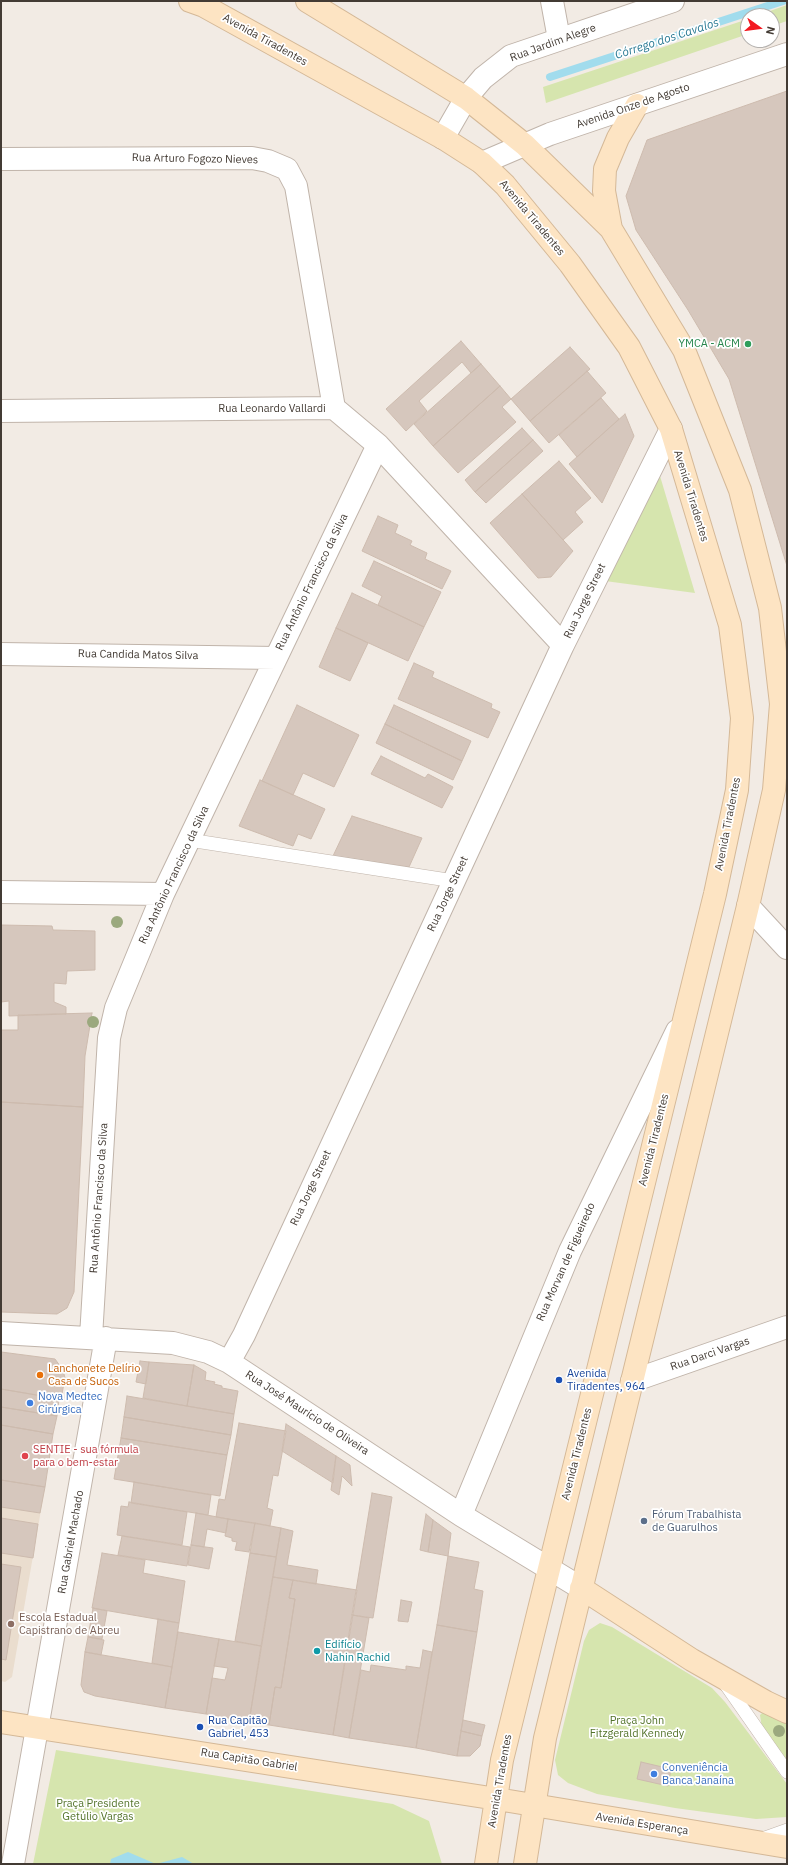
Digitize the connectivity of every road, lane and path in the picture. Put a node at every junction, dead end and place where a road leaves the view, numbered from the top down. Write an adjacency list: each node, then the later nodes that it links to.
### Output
1 (190, 1): 9 (main road, Avenida Tiradentes)
2 (307, 1): 7 (main road)
3 (552, 1): 5 (street)
4 (673, 1): 5 (street, Rua Jardim Alegre)
5 (558, 39): 7 (street, Rua Jardim Alegre)
6 (787, 54): 8 (street, Avenida Onze de Agosto)
7 (466, 98): 9 (street, Rua Jardim Alegre); 10 (main road)
8 (637, 105): 10 (street, Avenida Onze de Agosto); 13 (main road)
9 (443, 138): 12 (main road, Avenida Tiradentes)
10 (525, 145): 12 (street, Avenida Onze de Agosto); 13 (main road)
11 (1, 159): 14 (street, Rua Arturo Fogozo Nieves)
12 (482, 163): 16 (main road, Avenida Tiradentes)
13 (611, 229): 25 (main road)
14 (334, 408): 15 (street, Rua Leonardo Vallardi); 17 (street, Rua Leonardo Vallardi)
15 (1, 411)
16 (670, 429): 18 (street, Rua Jorge Street); 27 (main road, Avenida Tiradentes)
17 (378, 445): 18 (street, Rua Leonardo Vallardi); 20 (street, Rua Antônio Francisco da Silva)
18 (563, 645): 22 (street, Rua Jorge Street)
19 (1, 654): 20 (street, Rua Candida Matos Silva)
20 (276, 658): 21 (street, Rua Antônio Francisco da Silva)
21 (189, 840): 22 (lane); 24 (street, Rua Antônio Francisco da Silva)
22 (454, 881): 31 (street, Rua Jorge Street)
23 (1, 892): 24 (street)
24 (163, 894): 30 (street, Rua Antônio Francisco da Silva)
25 (748, 906): 26 (street); 32 (main road)
26 (787, 948)
27 (684, 1015): 33 (street, Rua Morvan de Figueiredo); 34 (main road, Avenida Tiradentes)
28 (787, 1327): 32 (street, Rua Darci Vargas)
29 (1, 1333): 30 (street, Rua José Maurício de Oliveira)
30 (98, 1338): 31 (street, Rua José Maurício de Oliveira); 39 (street, Rua Gabriel Machado)
31 (229, 1362): 33 (street, Rua José Maurício de Oliveira)
32 (632, 1381): 35 (main road)
33 (461, 1514): 34 (street, Rua José Maurício de Oliveira)
34 (548, 1568): 35 (street, Rua José Maurício de Oliveira); 41 (main road, Avenida Tiradentes)
35 (581, 1588): 36 (main road); 42 (main road)
36 (720, 1677): 37 (main road); 40 (lane)
37 (787, 1712)
38 (1, 1722): 39 (main road, Rua Capitão Gabriel)
39 (38, 1730): 41 (main road, Rua Capitão Gabriel); 46 (street, Rua Gabriel Machado)
40 (787, 1772)
41 (497, 1799): 42 (main road, Avenida Esperança); 47 (main road, Avenida Tiradentes)
42 (535, 1806): 44 (main road, Avenida Esperança); 48 (main road)
43 (787, 1830): 44 (lane)
44 (754, 1842): 45 (main road, Avenida Esperança)
45 (787, 1847)
46 (13, 1864)
47 (486, 1864)
48 (525, 1864)

